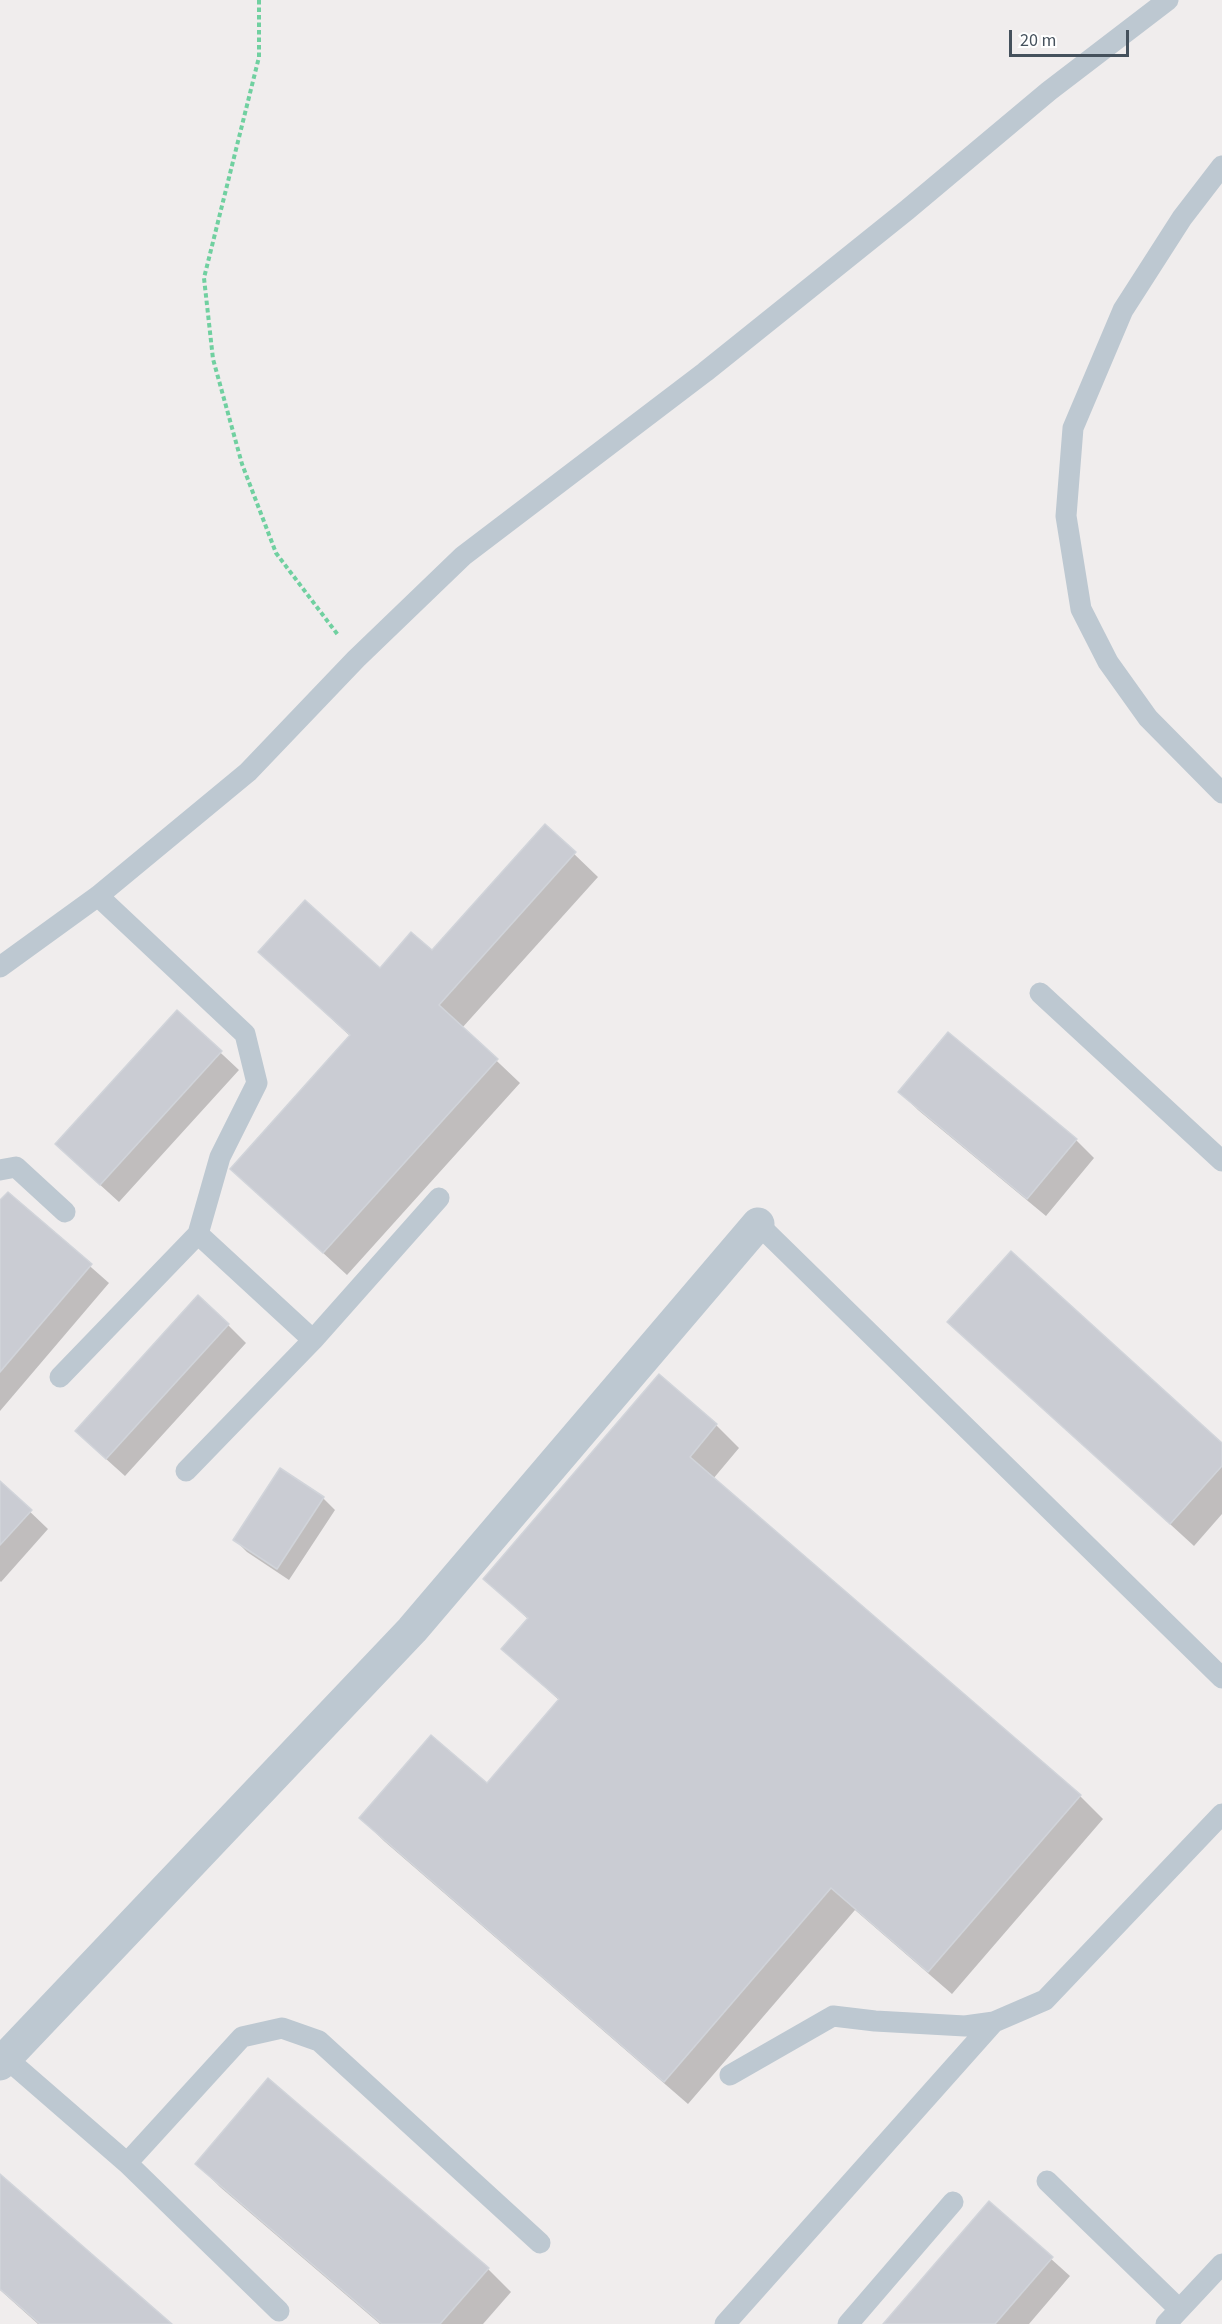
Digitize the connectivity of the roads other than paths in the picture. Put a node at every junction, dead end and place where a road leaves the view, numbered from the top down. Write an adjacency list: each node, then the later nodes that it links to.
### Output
1 (1168, 0): 4 (lane)
2 (1222, 166): 3 (lane)
3 (1222, 793)
4 (98, 896): 5 (lane); 12 (lane)
5 (0, 968)
6 (1040, 993): 7 (lane)
7 (1222, 1161)
8 (0, 1170): 10 (lane)
9 (439, 1198): 13 (lane)
10 (65, 1212)
11 (758, 1224): 16 (lane); 19 (street)
12 (198, 1234): 13 (lane); 14 (lane)
13 (313, 1340): 15 (lane)
14 (60, 1377)
15 (186, 1471)
16 (1222, 1678)
17 (1222, 1814): 18 (lane)
18 (994, 2022): 20 (lane); 28 (lane)
19 (3, 2061): 21 (lane)
20 (730, 2075)
21 (127, 2163): 24 (lane); 26 (lane)
22 (1047, 2181): 27 (lane)
23 (953, 2202): 29 (lane)
24 (540, 2243)
25 (1222, 2264): 27 (lane)
26 (279, 2311)
27 (1172, 2316)
28 (725, 2324)
29 (848, 2324)

